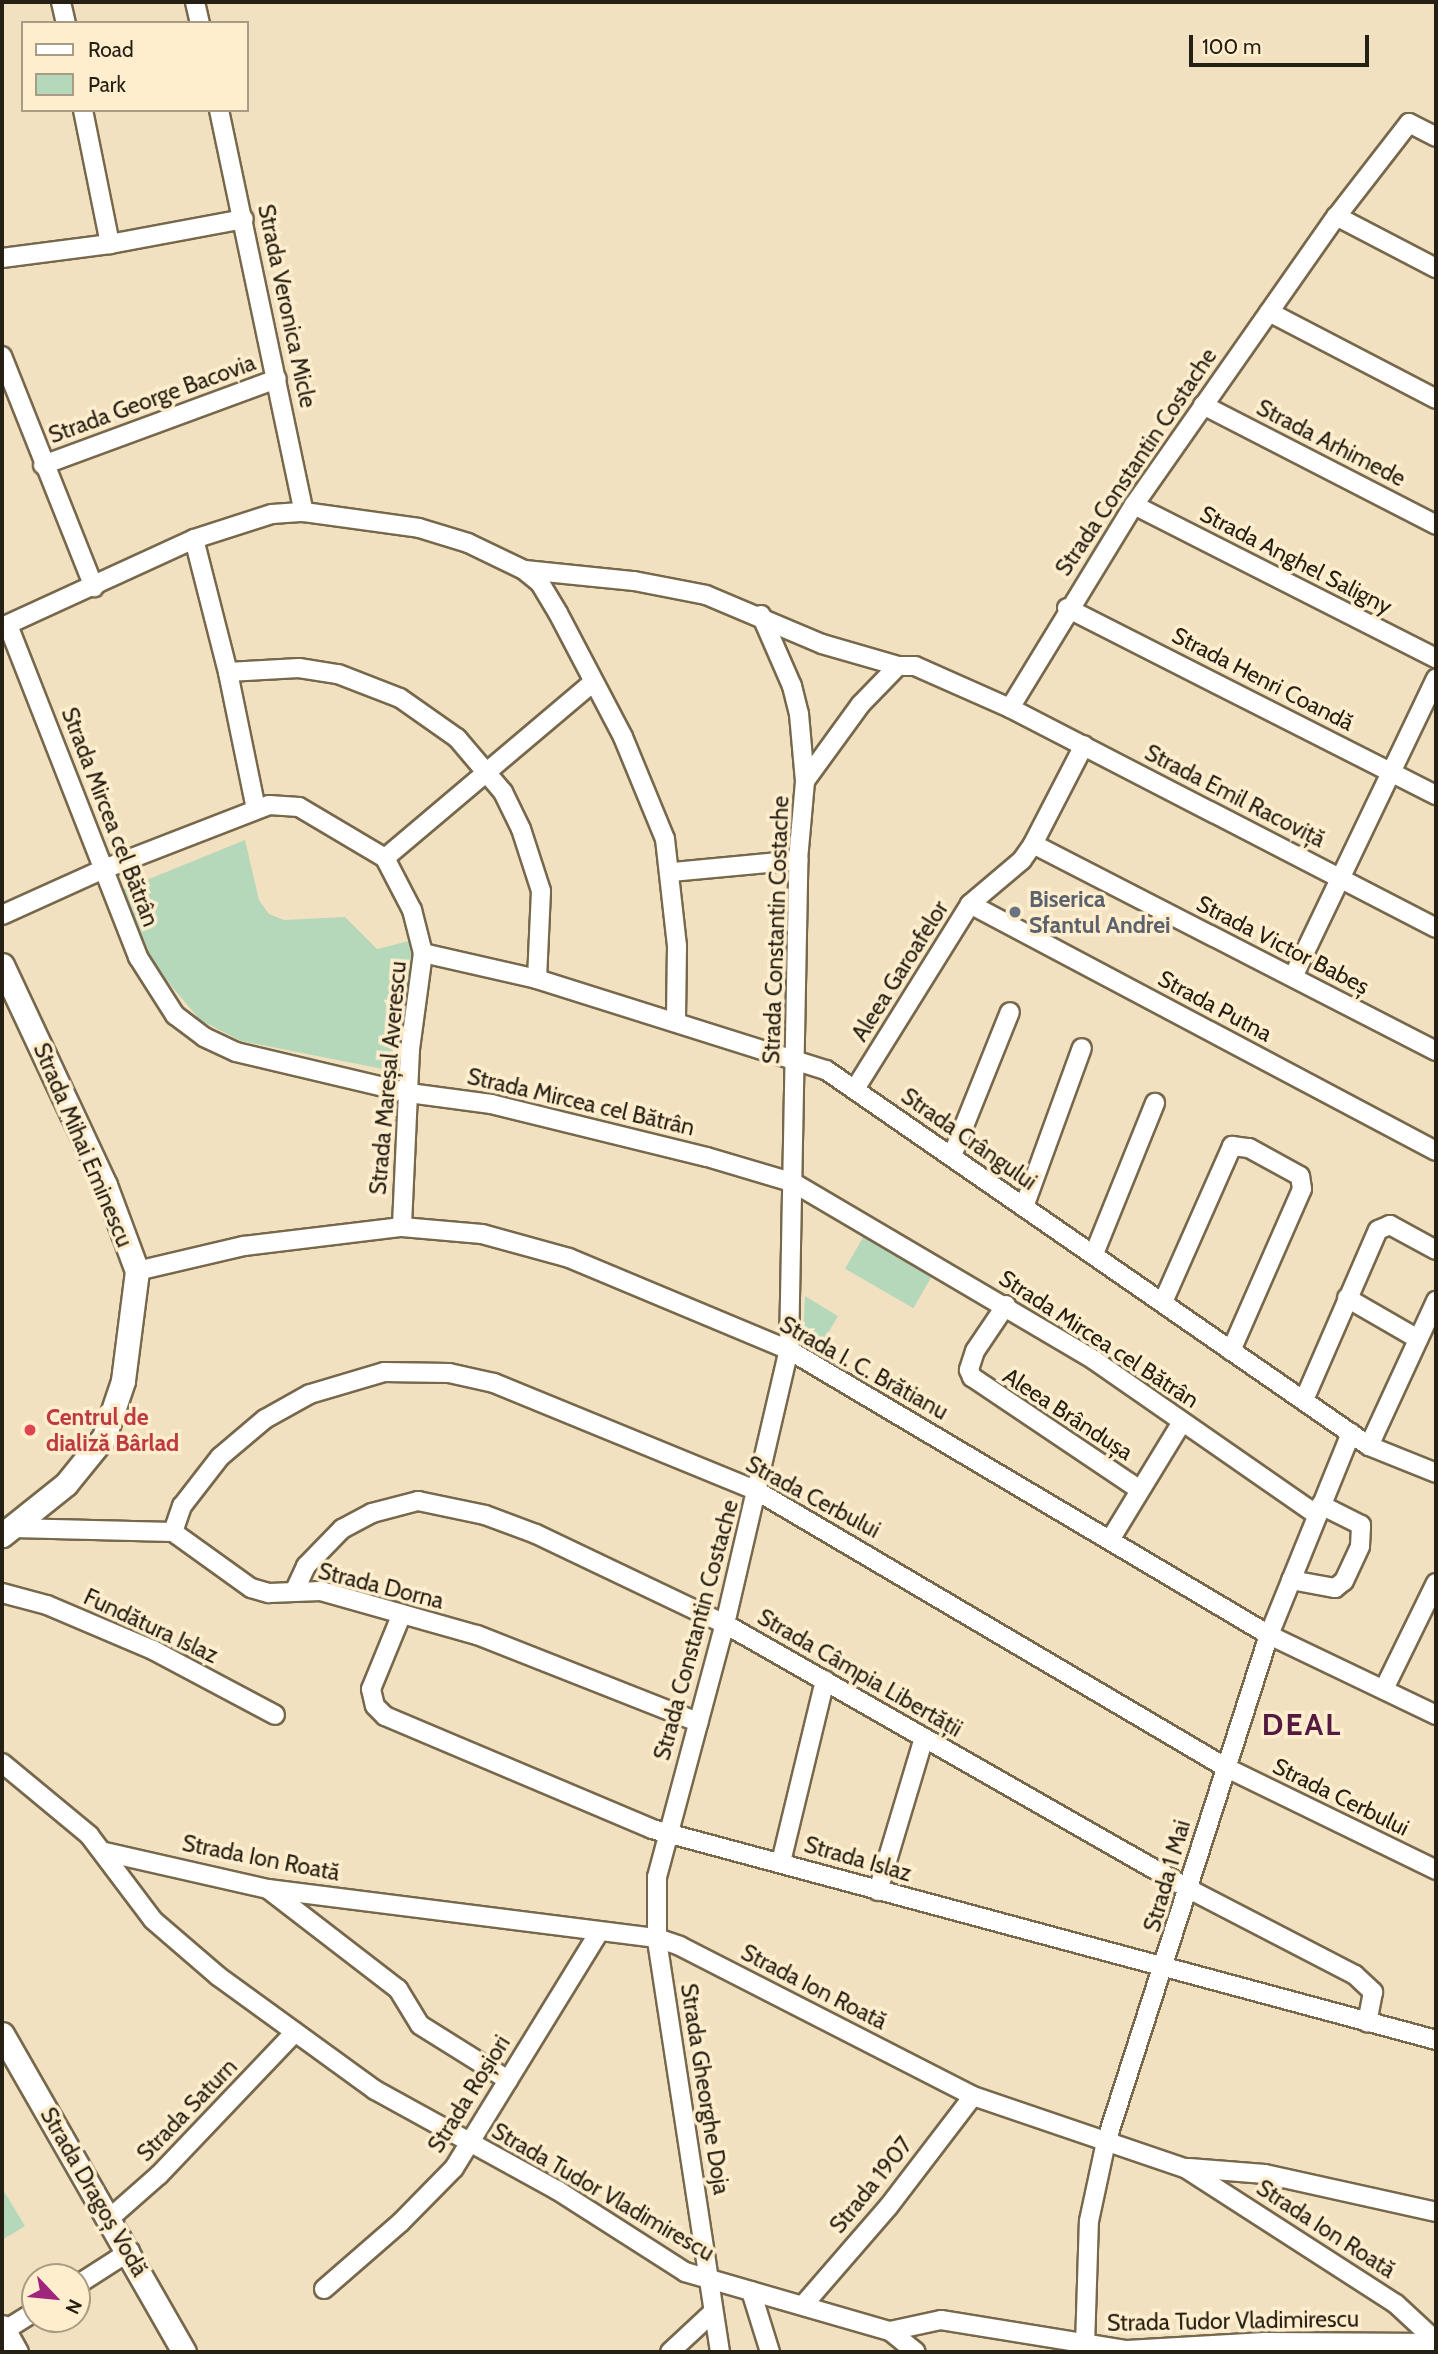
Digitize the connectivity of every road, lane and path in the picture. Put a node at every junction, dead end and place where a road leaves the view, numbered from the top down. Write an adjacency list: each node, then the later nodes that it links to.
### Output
1 (61, 2): 3 (street)
2 (195, 2): 4 (street)
3 (66, 21)
4 (200, 21)
5 (83, 112): 10 (street)
6 (219, 112): 9 (street, Strada Veronica Micle)
7 (1436, 137): 8 (street, Strada Constantin Costache)
8 (1336, 216): 12 (street); 13 (street, Strada Constantin Costache)
9 (244, 219): 10 (street); 15 (street, Strada Veronica Micle)
10 (110, 244): 11 (street)
11 (2, 258)
12 (1436, 268)
13 (1269, 312): 16 (street); 17 (street, Strada Constantin Costache)
14 (2, 356): 18 (street)
15 (277, 379): 18 (street, Strada George Bacovia); 20 (street, Strada Veronica Micle)
16 (1436, 399)
17 (1203, 405): 19 (street, Strada Constantin Costache); 21 (street, Strada Arhimede)
18 (43, 465): 24 (street)
19 (1134, 505): 25 (street, Strada Constantin Costache); 28 (street, Strada Anghel Saligny)
20 (304, 512): 22 (street); 23 (street)
21 (1436, 525)
22 (194, 539): 24 (street); 30 (street)
23 (524, 570): 26 (street); 32 (street)
24 (94, 587): 27 (street)
25 (1067, 608): 33 (street, Strada Constantin Costache); 36 (street, Strada Henri Coandă)
26 (761, 615): 29 (street); 37 (street)
27 (5, 626): 43 (street, Strada Mircea cel Bătrân)
28 (1436, 658)
29 (898, 666): 33 (street); 37 (street, Strada Constantin Costache)
30 (228, 672): 35 (street); 39 (street)
31 (1436, 678): 36 (street)
32 (592, 683): 35 (street); 44 (street)
33 (1010, 708): 34 (street, Strada Emil Racoviță)
34 (1084, 745): 40 (street, Aleea Garoafelor); 45 (street, Strada Emil Racoviță)
35 (486, 769): 41 (street); 52 (street)
36 (1392, 772): 38 (street, Strada Henri Coandă); 45 (street)
37 (805, 781): 42 (street, Strada Constantin Costache)
38 (1436, 795)
39 (256, 808): 41 (street); 43 (street)
40 (1033, 844): 46 (street, Aleea Garoafelor); 51 (street, Strada Victor Babeș)
41 (386, 858): 49 (street, Strada Mareșal Averescu)
42 (798, 860): 44 (street); 57 (street, Strada Constantin Costache)
43 (104, 869): 47 (street); 59 (street, Strada Mircea cel Bătrân)
44 (672, 872): 54 (street)
45 (1342, 879): 48 (street, Strada Emil Racoviță); 51 (street)
46 (971, 904): 58 (street, Aleea Garoafelor); 61 (street, Strada Putna)
47 (2, 915)
48 (1436, 929)
49 (424, 953): 52 (street, Strada Crângului); 59 (street, Strada Mareșal Averescu)
50 (2, 965): 68 (main road, Strada Mihai Eminescu)
51 (1293, 977): 56 (street, Strada Victor Babeș)
52 (537, 979): 54 (street, Strada Crângului)
53 (1010, 1012): 62 (street)
54 (676, 1020): 57 (street, Strada Crângului)
55 (1082, 1048): 64 (street)
56 (1436, 1051)
57 (796, 1058): 58 (street, Strada Crângului); 63 (street, Strada Constantin Costache)
58 (855, 1089): 62 (street, Strada Crângului)
59 (409, 1093): 63 (street, Strada Mircea cel Bătrân); 65 (street, Strada Mareșal Averescu)
60 (1156, 1103): 67 (street)
61 (1436, 1151)
62 (951, 1156): 64 (street, Strada Crângului)
63 (794, 1183): 72 (street, Strada Mircea cel Bătrân); 74 (street, Strada Constantin Costache)
64 (1024, 1207): 67 (street, Strada Crângului)
65 (401, 1227): 68 (street, Strada I. C. Brătianu); 74 (street, Strada I. C. Brătianu)
66 (1436, 1250): 69 (street)
67 (1094, 1254): 71 (street, Strada Crângului)
68 (137, 1271): 84 (main road, Strada Mihai Eminescu)
69 (1347, 1298): 73 (street); 76 (street)
70 (1436, 1301): 73 (street)
71 (1163, 1302): 75 (street, Strada Crângului); 75 (street)
72 (1006, 1305): 77 (street, Strada Mircea cel Bătrân); 81 (street, Aleea Brândușa)
73 (1418, 1339): 79 (street)
74 (789, 1350): 82 (street, Strada Constantin Costache); 86 (street, Strada I. C. Brătianu)
75 (1231, 1351): 76 (street, Strada Crângului)
76 (1304, 1400): 78 (street, Strada Crângului)
77 (1182, 1422): 81 (street, Aleea Brândușa); 83 (street, Strada Mircea cel Bătrân)
78 (1351, 1433): 79 (street, Strada Crângului); 83 (street, Strada 1 Mai)
79 (1369, 1446): 80 (street, Strada Crângului)
80 (1436, 1473)
81 (1140, 1490): 86 (street, Aleea Brândușa)
82 (757, 1491): 85 (street, Strada Cerbului); 92 (street, Strada Constantin Costache); 101 (street, Strada Cerbului)
83 (1319, 1510): 87 (street, Strada 1 Mai); 87 (street, Strada Mircea cel Bătrân)
84 (7, 1532): 85 (street)
85 (173, 1532): 90 (street, Strada Dorna)
86 (1110, 1540): 93 (street, Strada I. C. Brătianu)
87 (1291, 1580): 93 (street, Strada 1 Mai)
88 (1436, 1583): 95 (street)
89 (2, 1592): 96 (street, Fundătura Islaz)
90 (294, 1592): 91 (street, Strada Dorna); 92 (street, Strada Câmpia Libertății)
91 (401, 1616): 98 (street, Strada Dorna); 102 (street, Strada Islaz)
92 (726, 1624): 94 (street, Strada Câmpia Libertății); 98 (street, Strada Constantin Costache)
93 (1269, 1635): 95 (street, Strada I. C. Brătianu); 101 (street, Strada 1 Mai)
94 (825, 1680): 99 (street, Strada Câmpia Libertății); 104 (street)
95 (1384, 1689): 97 (street, Strada I. C. Brătianu)
96 (275, 1715)
97 (1436, 1715)
98 (698, 1722): 102 (street, Strada Constantin Costache)
99 (924, 1738): 107 (street, Strada Câmpia Libertății); 108 (street)
100 (2, 1763): 103 (street, Strada Tudor Vladimirescu)
101 (1225, 1767): 105 (street, Strada Cerbului); 107 (street, Strada 1 Mai)
102 (668, 1833): 104 (street, Strada Islaz); 110 (street, Strada Gheorghe Doja)
103 (106, 1852): 106 (street, Strada Ion Roată); 113 (street, Strada Tudor Vladimirescu)
104 (780, 1862): 108 (street, Strada Islaz)
105 (1436, 1871)
106 (268, 1889): 109 (street, Strada Ion Roată); 116 (street)
107 (1189, 1889): 111 (street, Strada 1 Mai); 112 (street, Strada Câmpia Libertății)
108 (878, 1891): 111 (street, Strada Islaz)
109 (598, 1932): 110 (street, Strada Ion Roată); 116 (street, Strada Roșiori)
110 (657, 1938): 117 (street, Strada Ion Roată); 125 (street, Strada Gheorghe Doja)
111 (1165, 1969): 112 (street, Strada Islaz); 118 (street, Strada 1 Mai)
112 (1367, 2022): 115 (street, Strada Islaz)
113 (295, 2032): 119 (street, Strada Tudor Vladimirescu); 122 (street, Strada Saturn)
114 (2, 2034): 122 (main road, Strada Dragoș Vodă)
115 (1436, 2040)
116 (508, 2080): 119 (street, Strada Roșiori)
117 (973, 2096): 118 (street, Strada Ion Roată); 128 (street, Strada 1907)
118 (1106, 2142): 120 (street, Strada Ion Roată); 134 (street, Strada 1 Mai)
119 (471, 2145): 125 (street, Strada Tudor Vladimirescu); 126 (street, Strada Roșiori)
120 (1185, 2168): 121 (street); 133 (street, Strada Ion Roată)
121 (1436, 2212)
122 (110, 2218): 123 (main road, Strada Dragoș Vodă)
123 (130, 2251): 124 (street); 139 (main road, Strada Dragoș Vodă)
124 (91, 2276)
125 (708, 2281): 127 (street, Strada Tudor Vladimirescu); 129 (street, Strada Gheorghe Doja)
126 (324, 2289)
127 (751, 2291): 128 (street, Strada Tudor Vladimirescu); 141 (street)
128 (805, 2303): 132 (street, Strada Tudor Vladimirescu)
129 (711, 2314): 136 (street, Strada Gheorghe Doja); 140 (street)
130 (21, 2319): 131 (street)
131 (3, 2330): 138 (main road)
132 (890, 2331): 134 (street, Strada Tudor Vladimirescu); 142 (street)
133 (1436, 2342): 135 (street, Strada Tudor Vladimirescu)
134 (1085, 2346): 137 (street, Strada Tudor Vladimirescu)
135 (1334, 2347): 137 (street, Strada Tudor Vladimirescu)
136 (714, 2349)
137 (1210, 2349)
138 (16, 2352)
139 (184, 2352)
140 (670, 2352)
141 (770, 2352)
142 (916, 2352)

